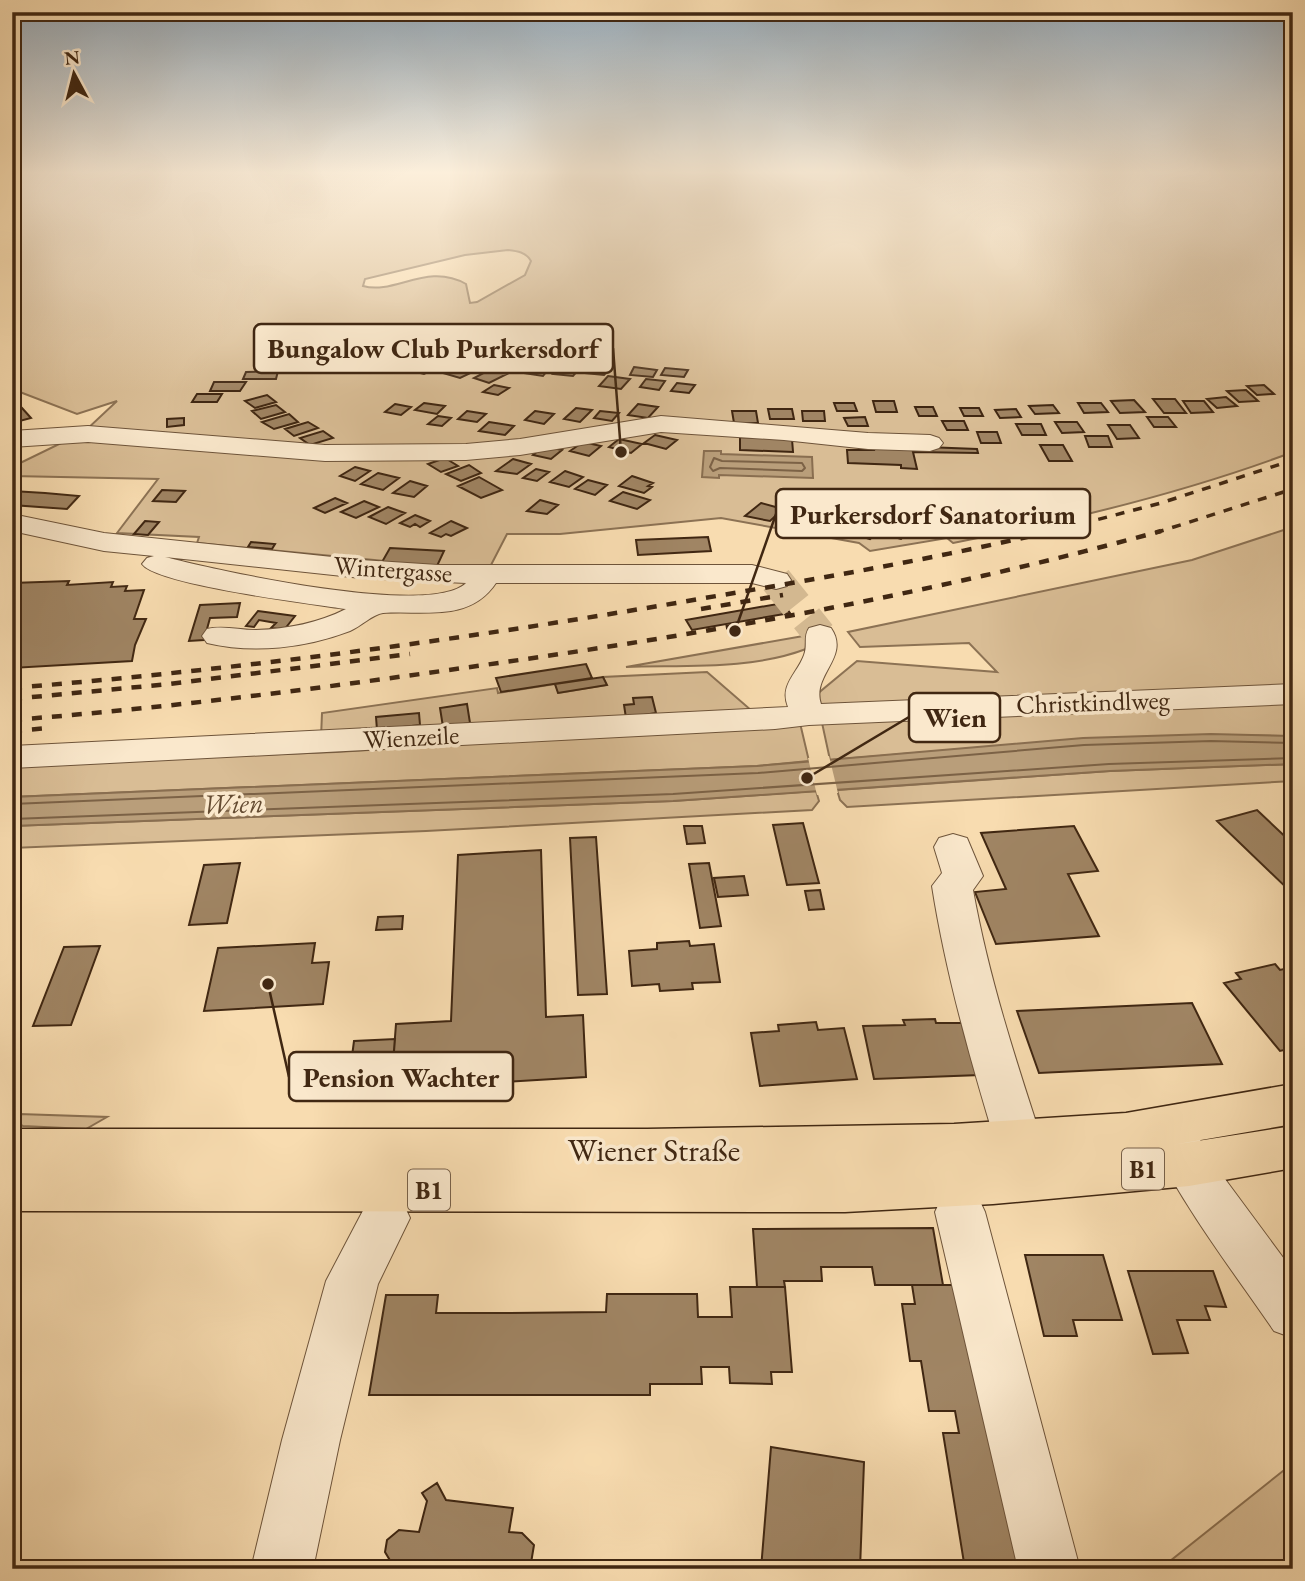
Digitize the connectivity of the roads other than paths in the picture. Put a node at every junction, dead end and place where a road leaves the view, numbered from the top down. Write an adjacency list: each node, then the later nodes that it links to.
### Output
1 (12, 439): 2 (street)
2 (930, 443)
3 (12, 522): 4 (street, Wintergasse)
4 (118, 543): 5 (street, Wintergasse); 7 (street)
5 (488, 574): 6 (street, Wintergasse); 7 (street)
6 (776, 580)
7 (373, 603): 8 (lane)
8 (218, 636)
9 (829, 643): 11 (street)
10 (1293, 694): 11 (street, Christkindlweg)
11 (809, 715): 12 (street, Wienzeile)
12 (12, 757)
13 (953, 847): 18 (street)
14 (1293, 1104): 15 (main road, Wiener Straße / B1)
15 (1178, 1146): 16 (main road, Wiener Straße / B1); 18 (main road, Wiener Straße / B1); 22 (street)
16 (1293, 1147)
17 (12, 1150): 18 (main road, Wiener Straße / B1)
18 (1025, 1160): 19 (main road, Wiener Straße / B1)
19 (12, 1189)
20 (960, 1212): 24 (street)
21 (385, 1218): 23 (street)
22 (1293, 1314)
23 (282, 1569)
24 (1049, 1569)

